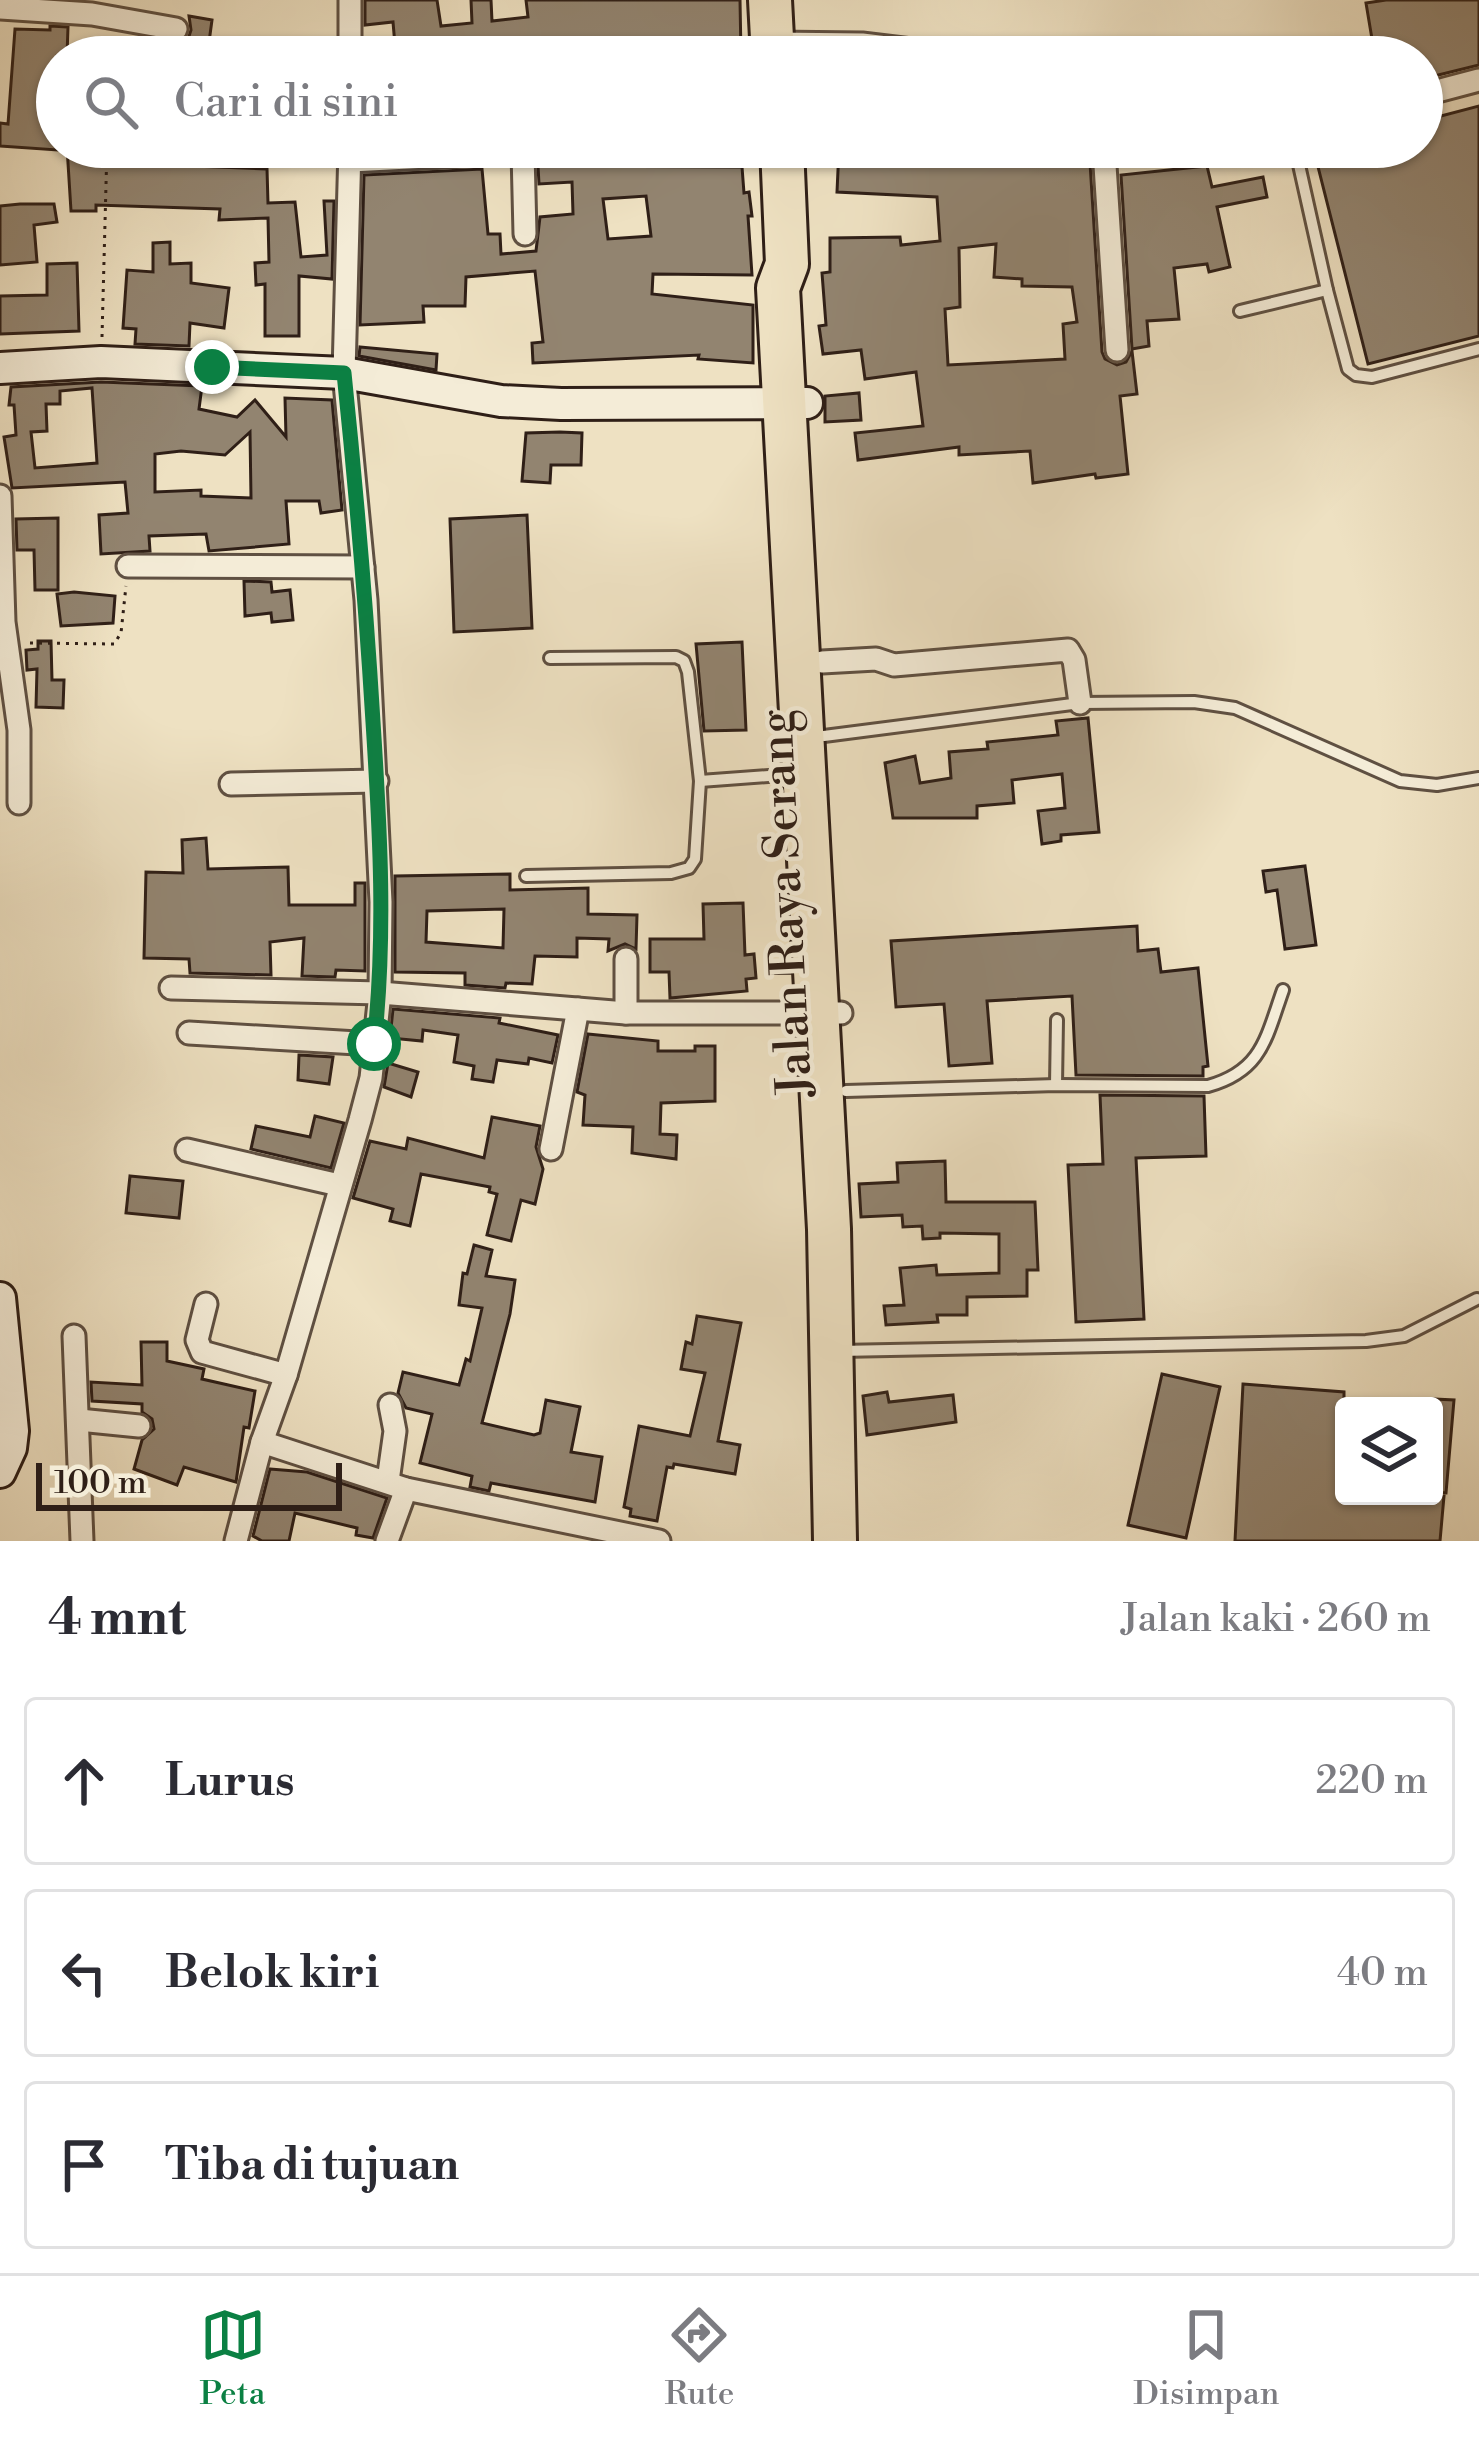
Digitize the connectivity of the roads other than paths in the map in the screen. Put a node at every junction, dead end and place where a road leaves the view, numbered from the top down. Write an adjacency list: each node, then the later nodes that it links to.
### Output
1 (350, 0): 5 (street)
2 (770, 0): 6 (highway)
3 (0, 8): 4 (street)
4 (176, 29)
5 (350, 36)
6 (771, 36)
7 (1479, 80): 8 (street)
8 (1443, 89)
9 (350, 168): 20 (street)
10 (523, 168): 14 (street)
11 (783, 168): 21 (highway, Jalan Raya Serang)
12 (1097, 168): 18 (street)
13 (1300, 168): 15 (lane)
14 (525, 234)
15 (1327, 290): 16 (lane); 17 (lane)
16 (1240, 311)
17 (1479, 349)
18 (1118, 350)
19 (0, 368): 20 (street)
20 (344, 373): 21 (street); 24 (street)
21 (797, 404): 26 (highway, Jalan Raya Serang); 28 (highway, Jalan Raya Serang)
22 (0, 496): 33 (street)
23 (128, 566): 24 (street)
24 (363, 567): 31 (street)
25 (550, 658): 30 (lane)
26 (822, 662): 27 (street); 28 (highway, Jalan Raya Serang)
27 (1080, 703): 28 (lane); 29 (lane)
28 (814, 761): 30 (lane); 41 (highway, Jalan Raya Serang); 41 (highway, Jalan Raya Serang)
29 (1479, 778)
30 (700, 781): 34 (lane)
31 (377, 782): 32 (street); 38 (street)
32 (232, 784)
33 (19, 803)
34 (526, 875)
35 (626, 959): 40 (street)
36 (170, 988): 38 (street)
37 (1283, 990): 45 (lane)
38 (380, 992): 39 (street); 44 (street)
39 (578, 1009): 40 (street); 47 (street)
40 (626, 1013): 41 (street)
41 (827, 1014): 46 (highway, Jalan Raya Serang); 54 (highway, Jalan Raya Serang)
42 (1057, 1020): 45 (lane)
43 (189, 1034): 44 (street)
44 (374, 1044): 49 (street)
45 (1056, 1085): 46 (lane)
46 (846, 1091): 54 (highway, Jalan Raya Serang)
47 (551, 1149)
48 (187, 1150): 49 (street)
49 (339, 1185): 55 (street)
50 (0, 1298): 60 (street)
51 (1477, 1299): 54 (lane)
52 (206, 1304): 55 (street)
53 (74, 1336): 57 (street)
54 (841, 1351): 66 (highway, Jalan Raya Serang); 67 (highway, Jalan Raya Serang)
55 (286, 1375): 59 (street)
56 (390, 1405): 61 (street)
57 (79, 1420): 58 (street); 62 (street)
58 (139, 1426)
59 (262, 1442): 61 (street); 63 (street)
60 (0, 1472)
61 (397, 1485): 64 (street); 65 (street)
62 (82, 1541)
63 (236, 1541)
64 (387, 1541)
65 (659, 1541)
66 (835, 1541)
67 (859, 1541)

